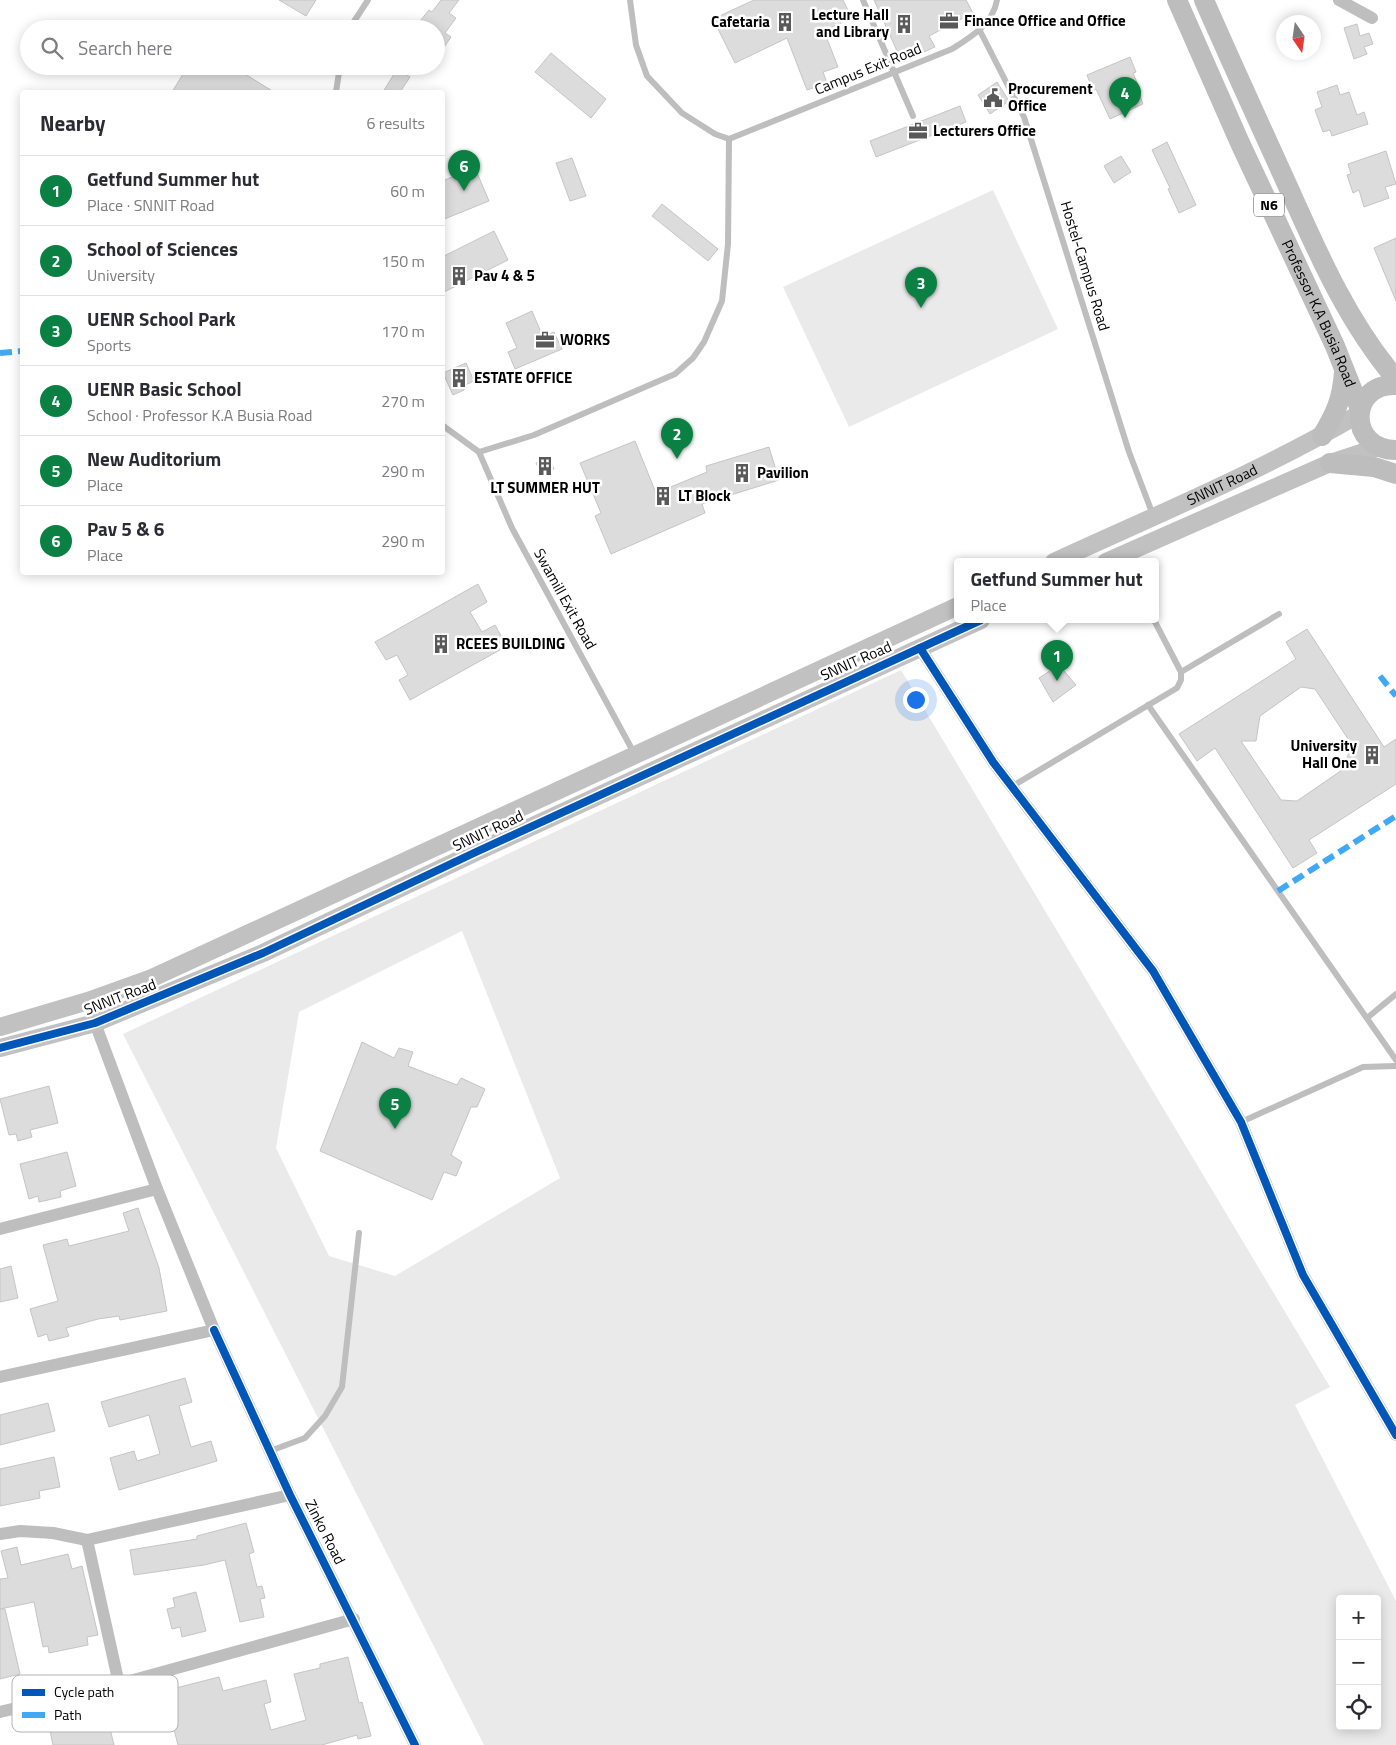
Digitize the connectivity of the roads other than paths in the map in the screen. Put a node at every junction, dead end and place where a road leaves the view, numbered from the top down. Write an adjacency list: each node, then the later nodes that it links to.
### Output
1 (368, 0): 9 (lane)
2 (630, 0): 17 (lane)
3 (863, 0): 13 (lane)
4 (997, 0): 11 (lane, Campus Exit Road)
5 (1204, 0): 10 (main road, Professor K.A Busia Road / N6)
6 (1339, 0): 8 (street)
7 (1181, 1): 12 (main road, Professor K.A Busia Road / N6)
8 (1372, 18)
9 (355, 20)
10 (1213, 21): 12 (main road); 19 (main road, Professor K.A Busia Road / N6)
11 (979, 30): 13 (lane, Campus Exit Road); 28 (lane, Hostel-Campus Road)
12 (1192, 32): 18 (main road, Professor K.A Busia Road / N6)
13 (893, 72): 16 (lane); 17 (lane, Campus Exit Road)
14 (339, 75): 15 (lane)
15 (336, 90)
16 (913, 116)
17 (729, 140): 24 (lane)
18 (1344, 367): 21 (main road, Professor K.A Busia Road / N6); 23 (main road)
19 (1396, 379)
20 (1396, 385): 21 (main road)
21 (1360, 412): 23 (street, SNNIT Road); 25 (main road, N6)
22 (445, 427): 24 (lane)
23 (1322, 436): 28 (street, SNNIT Road)
24 (479, 452): 42 (lane, Swamill Exit Road)
25 (1389, 452): 26 (street, SNNIT Road)
26 (1330, 463): 27 (main road); 30 (street, SNNIT Road)
27 (1396, 474)
28 (1154, 516): 29 (street, SNNIT Road)
29 (1063, 558)
30 (1122, 558)
31 (954, 608): 38 (street, SNNIT Road)
32 (1279, 614): 36 (lane)
33 (974, 623): 35 (street, SNNIT Road)
34 (1156, 623): 36 (lane)
35 (920, 648): 40 (street, SNNIT Road); 43 (street)
36 (1180, 672): 37 (lane)
37 (1148, 705): 43 (lane); 45 (lane)
38 (704, 724): 39 (street, SNNIT Road); 40 (street)
39 (676, 737): 41 (street); 42 (street, SNNIT Road)
40 (713, 743): 41 (street, SNNIT Road)
41 (686, 755): 46 (street, SNNIT Road)
42 (635, 756): 47 (street, SNNIT Road)
43 (1011, 787): 51 (street)
44 (1396, 994): 45 (lane)
45 (1367, 1018): 49 (lane)
46 (95, 1023): 48 (street, SNNIT Road); 52 (street, Zinko Road)
47 (0, 1027)
48 (0, 1048)
49 (1396, 1060)
50 (1396, 1066): 51 (lane)
51 (1241, 1122): 57 (street)
52 (157, 1189): 53 (street); 55 (street, Zinko Road)
53 (0, 1229)
54 (359, 1233): 58 (lane)
55 (214, 1330): 56 (street); 58 (street, Zinko Road)
56 (0, 1377)
57 (1396, 1436)
58 (270, 1451): 59 (street, Zinko Road)
59 (290, 1495): 61 (street); 62 (street, Zinko Road)
60 (0, 1534): 61 (street)
61 (87, 1540): 63 (street)
62 (354, 1619): 64 (street); 65 (street, Zinko Road)
63 (118, 1675)
64 (152, 1675)
65 (415, 1745)

